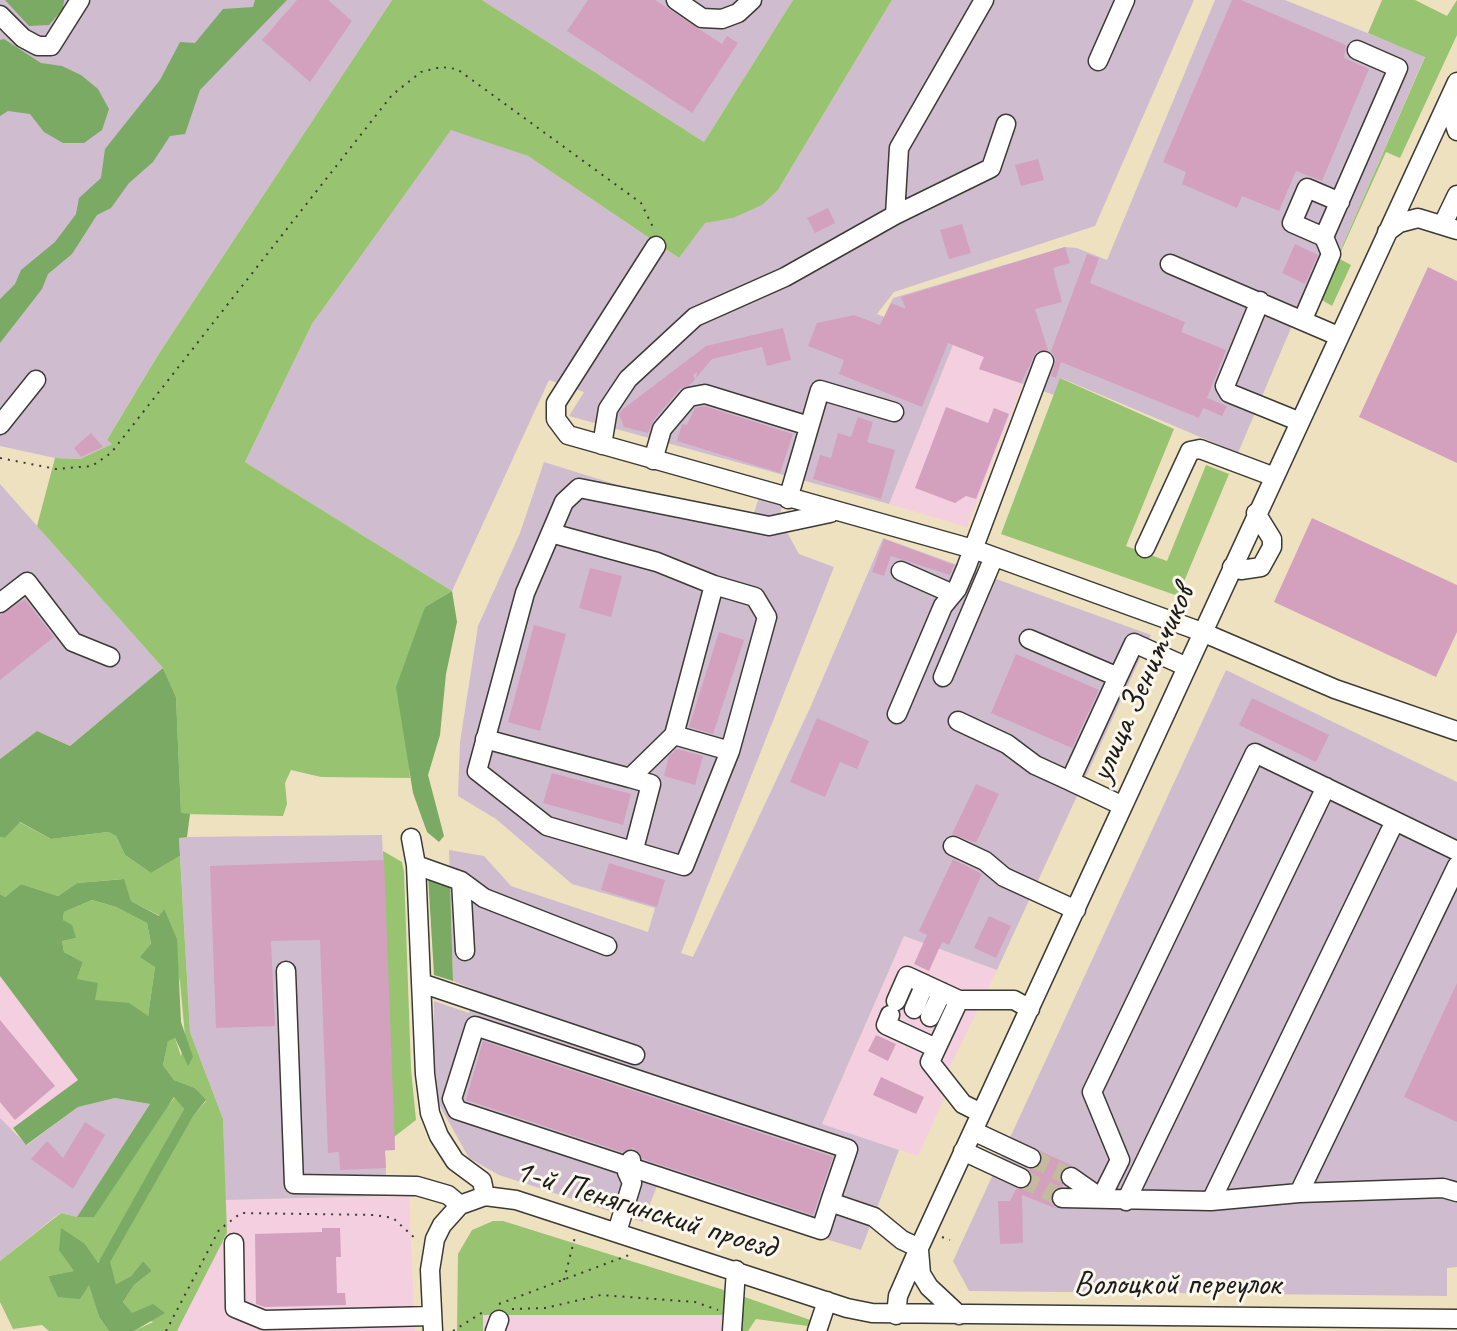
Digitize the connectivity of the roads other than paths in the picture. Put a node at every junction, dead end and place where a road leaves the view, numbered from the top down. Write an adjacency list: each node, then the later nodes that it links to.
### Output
1 (80, 0): 6 (street)
2 (676, 0): 3 (street)
3 (752, 0)
4 (984, 0): 15 (street)
5 (1125, 0): 8 (street)
6 (0, 15)
7 (1357, 50): 14 (street)
8 (1098, 61)
9 (1457, 82): 10 (street, улица Зенитчиков)
10 (1448, 103): 12 (street); 17 (street, улица Зенитчиков)
11 (1006, 124): 15 (street)
12 (1457, 131)
13 (1457, 195): 16 (street)
14 (1340, 202): 18 (street); 18 (street)
15 (895, 215): 30 (street)
16 (1450, 227): 17 (street)
17 (1387, 232): 23 (street, улица Зенитчиков)
18 (1324, 237): 22 (street)
19 (656, 246): 30 (street)
20 (1170, 264): 21 (street)
21 (1260, 301): 22 (street); 27 (street)
22 (1303, 319): 23 (street)
23 (1338, 336): 27 (street, улица Зенитчиков)
24 (1044, 361): 38 (street)
25 (36, 380): 28 (street)
26 (894, 412): 29 (street)
27 (1298, 421): 32 (street, улица Зенитчиков)
28 (0, 425)
29 (809, 426): 31 (street); 33 (street)
30 (602, 445): 31 (street)
31 (653, 460): 33 (street)
32 (1272, 476): 35 (street, улица Зенитчиков); 37 (street)
33 (788, 499): 34 (street)
34 (832, 512): 36 (street); 38 (street)
35 (1256, 513): 40 (street, улица Зенитчиков); 40 (street)
36 (551, 533): 42 (street); 55 (street)
37 (1145, 548)
38 (973, 549): 39 (street); 43 (street)
39 (994, 557): 45 (street); 49 (street)
40 (1232, 567): 45 (street, улица Зенитчиков)
41 (901, 571): 43 (street)
42 (714, 585): 54 (street); 56 (street)
43 (953, 594): 51 (street)
44 (0, 603): 47 (street)
45 (1202, 632): 48 (street, улица Зенитчиков); 53 (street)
46 (1029, 639): 50 (street)
47 (110, 657)
48 (1187, 667): 50 (street); 60 (street, улица Зенитчиков)
49 (943, 677)
50 (1118, 677): 58 (street)
51 (897, 714)
52 (958, 721): 58 (street)
53 (1457, 731)
54 (674, 735): 56 (street); 57 (street)
55 (485, 739): 57 (street); 64 (street)
56 (730, 751): 64 (street)
57 (630, 778): 64 (street)
58 (1070, 781): 60 (street)
59 (1326, 787): 61 (street); 89 (street); 90 (street)
60 (1123, 806): 69 (street, улица Зенитчиков)
61 (1395, 821): 65 (street); 91 (street)
62 (411, 838): 66 (street)
63 (953, 846): 69 (street)
64 (634, 849)
65 (1457, 851)
66 (416, 865): 68 (street); 73 (street)
67 (1457, 866): 86 (street)
68 (461, 881): 70 (street); 71 (street)
69 (1076, 910): 75 (street, улица Зенитчиков)
70 (607, 946)
71 (465, 951)
72 (286, 971): 93 (street)
73 (421, 983): 77 (street); 87 (street)
74 (942, 992): 75 (street); 76 (street); 76 (street); 76 (street)
75 (1030, 1009): 78 (street, улица Зенитчиков)
76 (919, 1029): 78 (street)
77 (635, 1055)
78 (981, 1113): 79 (street, улица Зенитчиков)
79 (973, 1131): 80 (street, улица Зенитчиков); 81 (street)
80 (963, 1151): 84 (street); 96 (street, улица Зенитчиков)
81 (1031, 1158)
82 (637, 1169): 92 (street); 92 (street); 94 (street)
83 (1071, 1177): 89 (street)
84 (1021, 1178)
85 (1457, 1192): 86 (street)
86 (1299, 1193): 91 (street)
87 (485, 1196): 93 (street, 1-й Пенягинский проезд); 94 (street, 1-й Пенягинский проезд)
88 (1062, 1198): 89 (street)
89 (1101, 1198): 90 (street)
90 (1126, 1201): 91 (street)
91 (1211, 1201)
92 (830, 1202): 96 (street)
93 (460, 1205): 102 (street)
94 (617, 1232): 97 (street, 1-й Пенягинский проезд)
95 (234, 1243): 102 (street)
96 (919, 1248): 99 (street, улица Зенитчиков); 100 (street)
97 (736, 1270): 98 (street, 1-й Пенягинский проезд); 104 (street)
98 (827, 1301): 99 (street, 1-й Пенягинский проезд); 106 (street)
99 (896, 1315): 100 (street, Волоцкой переулок)
100 (959, 1315): 103 (street, Волоцкой переулок)
101 (1457, 1319): 105 (street, Волоцкой переулок)
102 (432, 1323)
103 (1009, 1323): 105 (street, Волоцкой переулок)
104 (732, 1324)
105 (1221, 1324)
106 (817, 1331)

